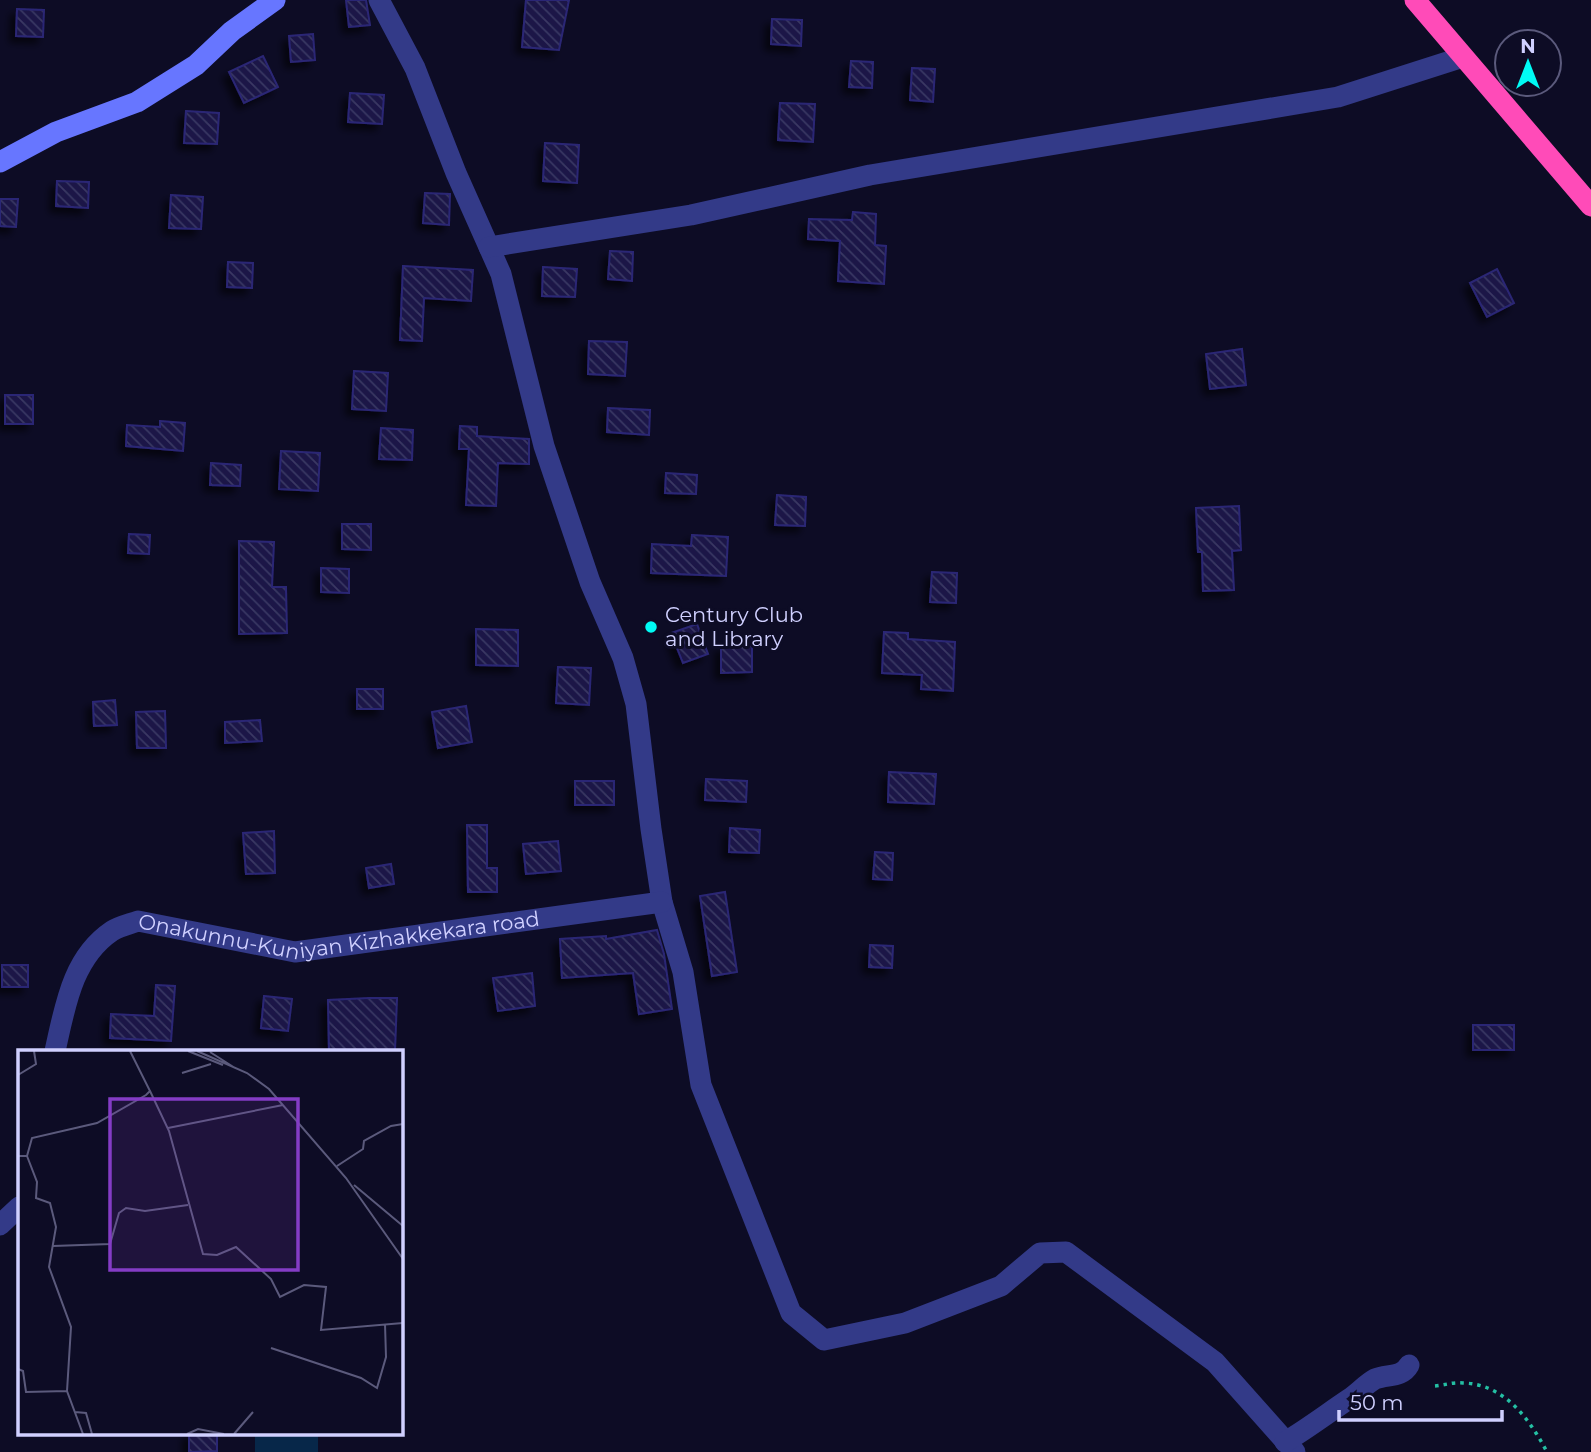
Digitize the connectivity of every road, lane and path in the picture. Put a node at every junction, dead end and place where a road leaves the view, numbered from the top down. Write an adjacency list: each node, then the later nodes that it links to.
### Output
1 (275, 0): 5 (street)
2 (379, 0): 7 (street)
3 (1415, 0): 4 (highway)
4 (1463, 57): 6 (highway); 7 (street)
5 (0, 162)
6 (1591, 206)
7 (489, 247): 8 (street)
8 (662, 902): 9 (street, Onakunnu-Kuniyan Kizhakkekara road); 14 (street)
9 (55, 1050)
10 (18, 1208): 11 (street)
11 (0, 1225)
12 (1409, 1365): 14 (street)
13 (1435, 1386): 15 (path)
14 (1290, 1447)
15 (1547, 1452)

